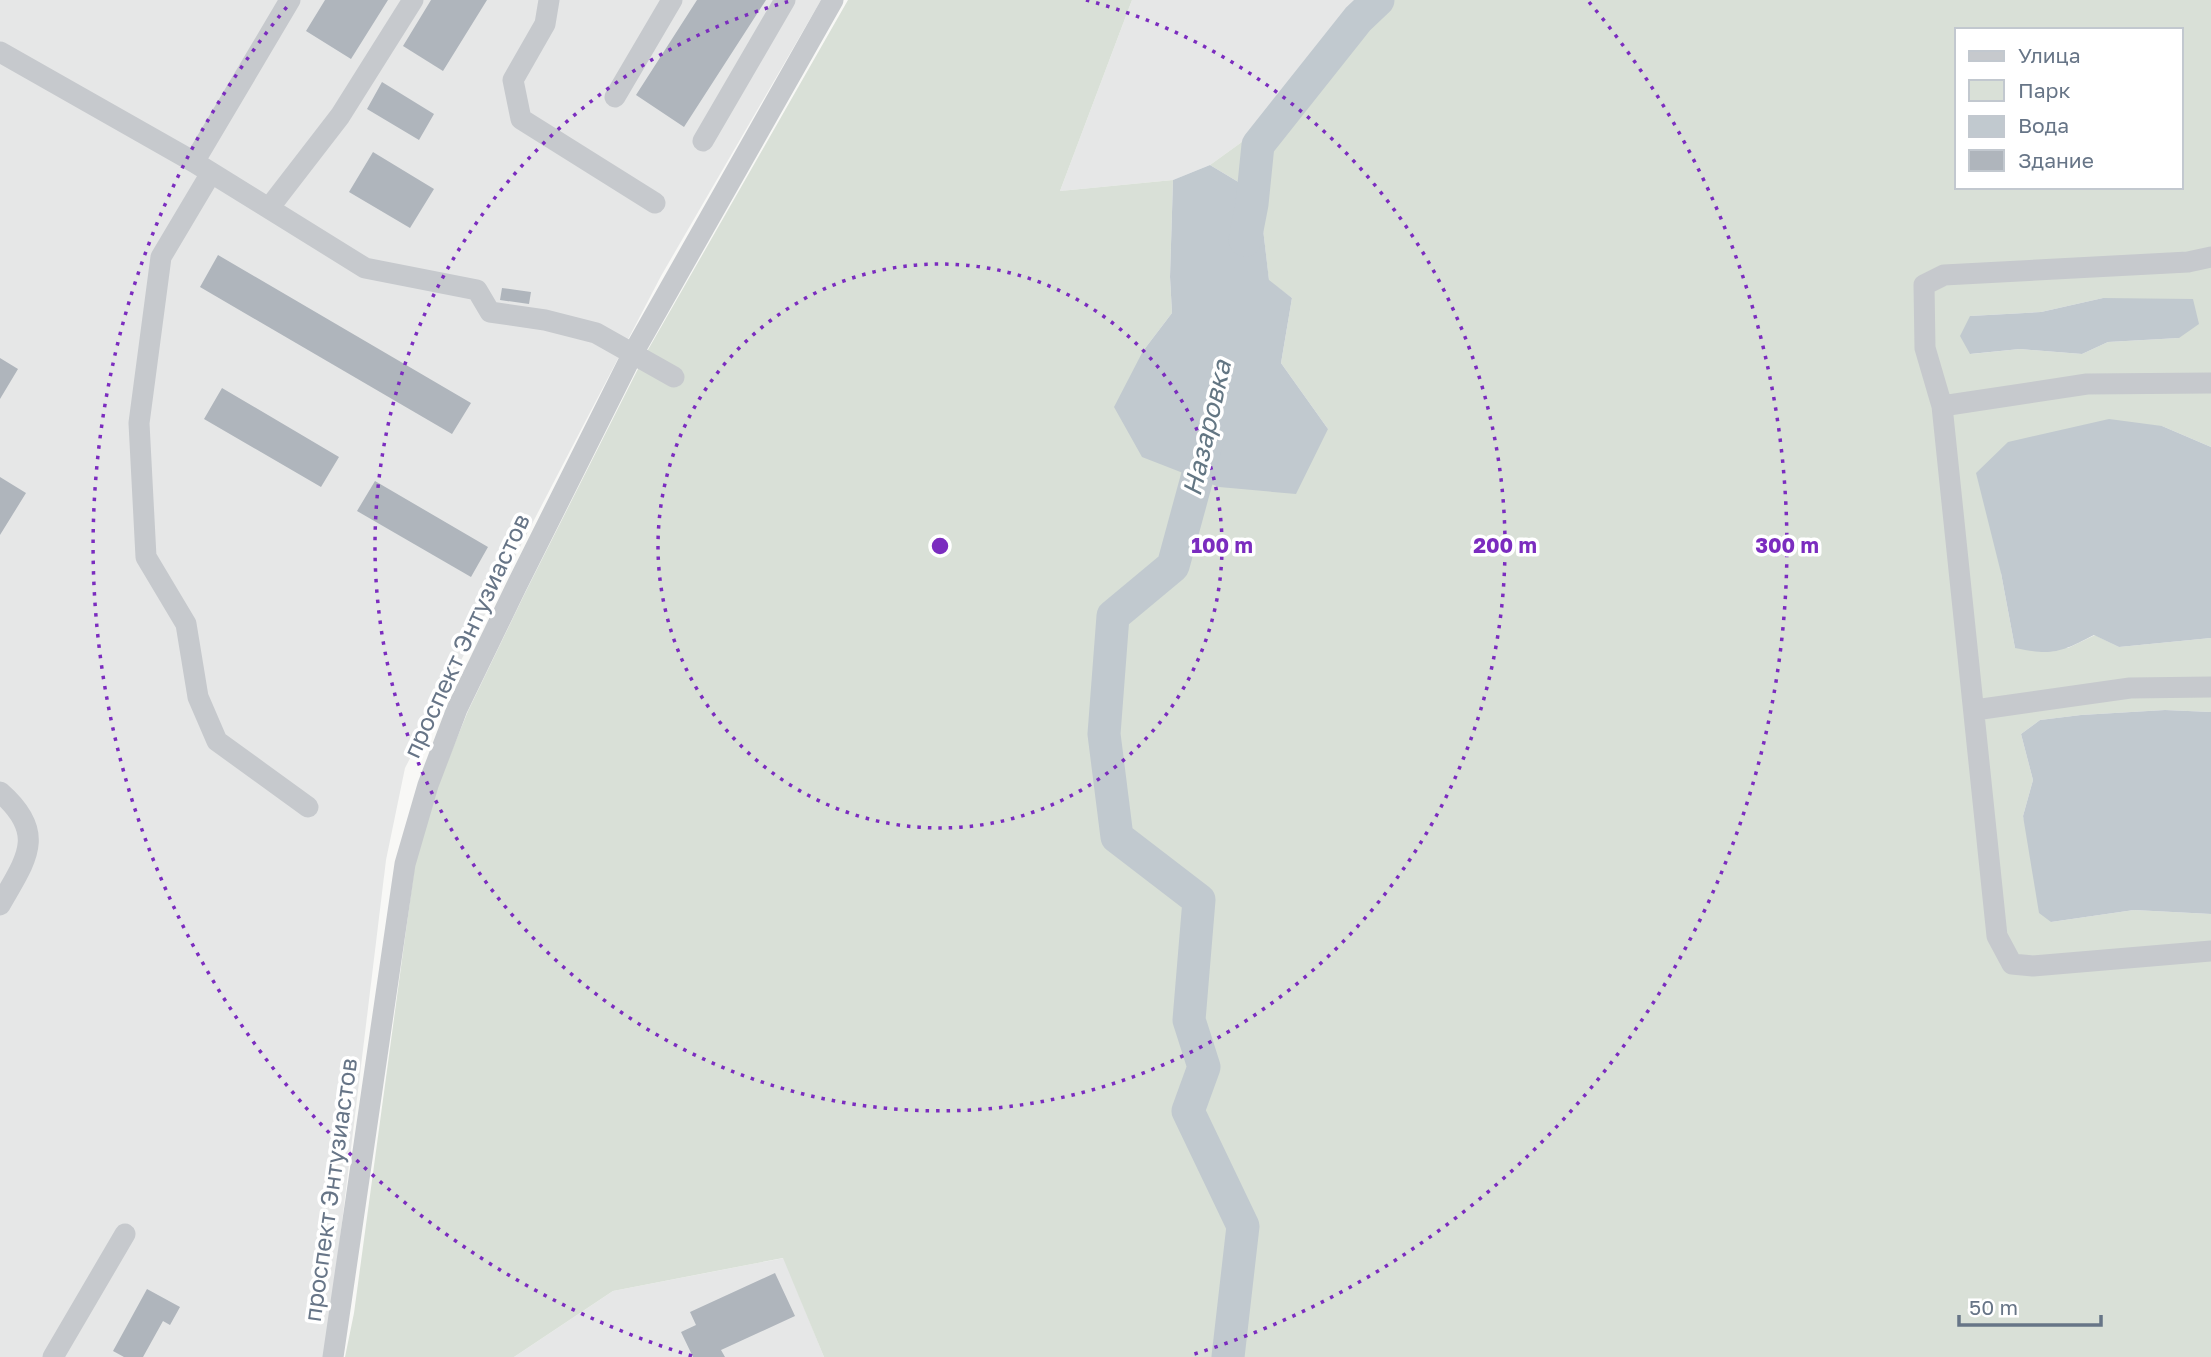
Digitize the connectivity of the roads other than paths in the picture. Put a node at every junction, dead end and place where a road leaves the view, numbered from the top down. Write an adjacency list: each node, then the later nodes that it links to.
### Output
1 (290, 0): 10 (street)
2 (413, 0): 12 (street)
3 (549, 0): 11 (street)
4 (672, 0): 8 (street)
5 (785, 0): 9 (street)
6 (833, 0): 14 (street, проспект Энтузиастов)
7 (0, 52): 10 (street)
8 (615, 97)
9 (702, 141)
10 (202, 168): 12 (street); 21 (street)
11 (655, 203)
12 (269, 208): 14 (street)
13 (2211, 257): 17 (street)
14 (632, 355): 15 (street); 26 (street, проспект Энтузиастов)
15 (674, 377)
16 (2211, 383): 17 (street)
17 (1942, 406): 19 (street)
18 (2211, 687): 19 (street)
19 (1975, 710): 23 (street)
20 (0, 792): 22 (street)
21 (309, 807)
22 (0, 905)
23 (2211, 951)
24 (125, 1234): 25 (street)
25 (53, 1357)
26 (333, 1357)

